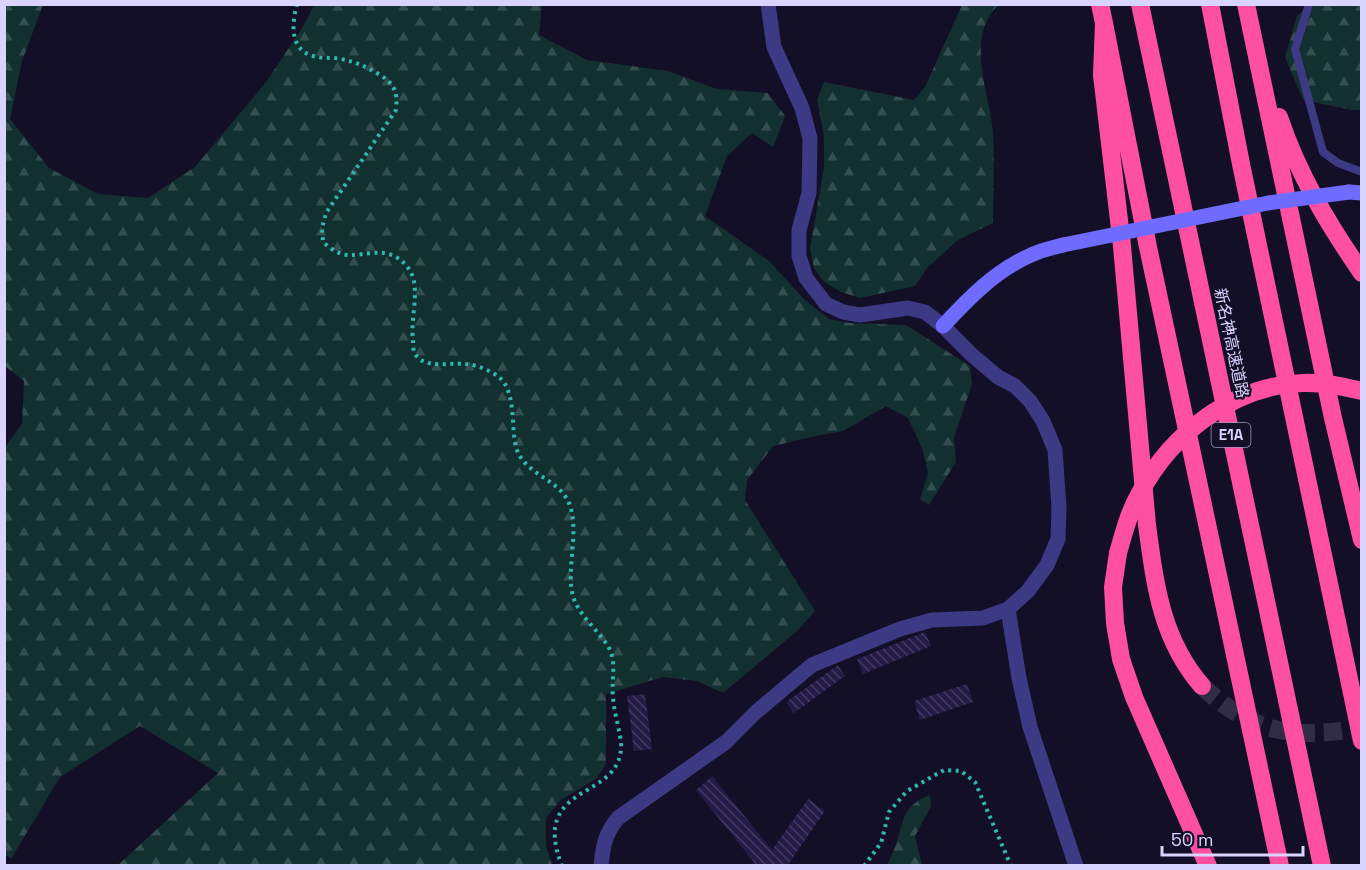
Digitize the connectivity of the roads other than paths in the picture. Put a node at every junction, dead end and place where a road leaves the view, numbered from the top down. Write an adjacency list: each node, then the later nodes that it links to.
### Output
1 (768, 4): 11 (street)
2 (1101, 4): 7 (highway)
3 (1140, 4): 21 (highway, 新名神高速道路 / E1A)
4 (1210, 4): 16 (highway)
5 (1310, 4): 8 (lane)
6 (1247, 11): 10 (highway); 13 (highway)
7 (1104, 23): 15 (highway); 20 (highway)
8 (1362, 172)
9 (1355, 192): 11 (street, bridge)
10 (1362, 273)
11 (943, 326): 14 (street)
12 (1362, 391): 19 (highway, bridge)
13 (1362, 540)
14 (1008, 609): 17 (street); 18 (street)
15 (1202, 686)
16 (1362, 741)
17 (601, 866)
18 (1076, 866)
19 (1208, 866)
20 (1280, 866)
21 (1322, 866)

